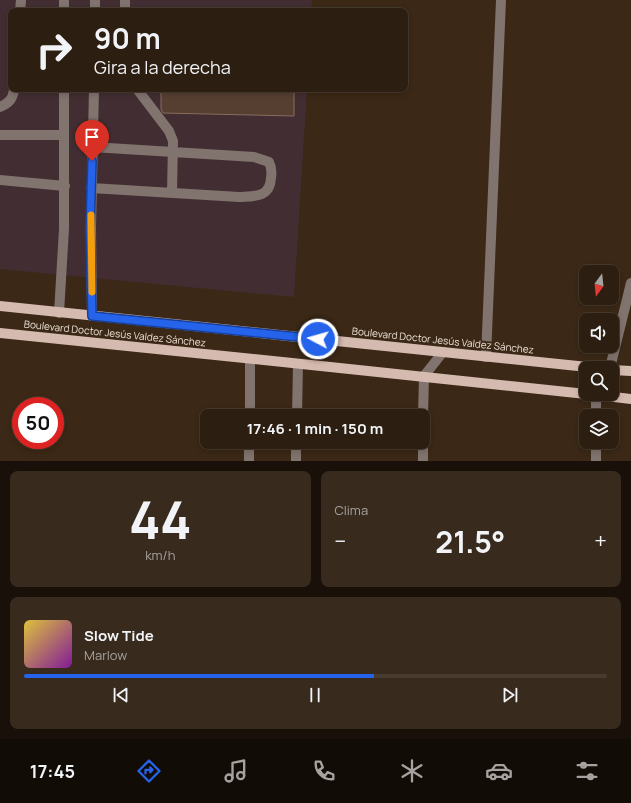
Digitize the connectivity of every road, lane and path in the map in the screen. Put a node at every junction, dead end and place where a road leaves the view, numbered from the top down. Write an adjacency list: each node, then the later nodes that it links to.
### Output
1 (501, 0): 21 (street)
2 (14, 92): 6 (street)
3 (64, 92): 8 (street)
4 (94, 92): 9 (street)
5 (139, 92): 10 (street)
6 (0, 106)
7 (0, 135): 8 (street)
8 (64, 135): 12 (street)
9 (92, 147): 10 (street); 13 (street)
10 (174, 151): 14 (street); 14 (street)
11 (0, 180): 12 (street)
12 (64, 186): 17 (street)
13 (92, 188): 14 (street); 18 (street)
14 (172, 193)
15 (631, 283): 23 (street)
16 (0, 306): 17 (main road, Boulevard Doctor Jesús Valdez Sánchez)
17 (59, 312): 18 (main road, Boulevard Doctor Jesús Valdez Sánchez)
18 (92, 316): 20 (main road, Boulevard Doctor Jesús Valdez Sánchez)
19 (0, 333): 22 (main road, Boulevard Doctor Jesús Valdez Sánchez)
20 (443, 352): 21 (main road, Boulevard Doctor Jesús Valdez Sánchez); 28 (street)
21 (486, 357): 25 (main road, Boulevard Doctor Jesús Valdez Sánchez)
22 (250, 360): 24 (main road, Boulevard Doctor Jesús Valdez Sánchez); 32 (street)
23 (613, 361)
24 (298, 364): 28 (main road, Boulevard Doctor Jesús Valdez Sánchez); 33 (street)
25 (579, 366)
26 (619, 370): 27 (main road)
27 (631, 372)
28 (424, 376): 29 (main road, Boulevard Doctor Jesús Valdez Sánchez); 34 (street)
29 (579, 393)
30 (619, 398): 31 (main road, Boulevard Doctor Jesús Valdez Sánchez)
31 (631, 399)
32 (250, 409)
33 (297, 409)
34 (423, 409)
35 (249, 449): 39 (street)
36 (296, 449): 40 (street)
37 (423, 449): 41 (street)
38 (596, 449): 42 (street)
39 (249, 461)
40 (296, 461)
41 (423, 461)
42 (596, 461)

